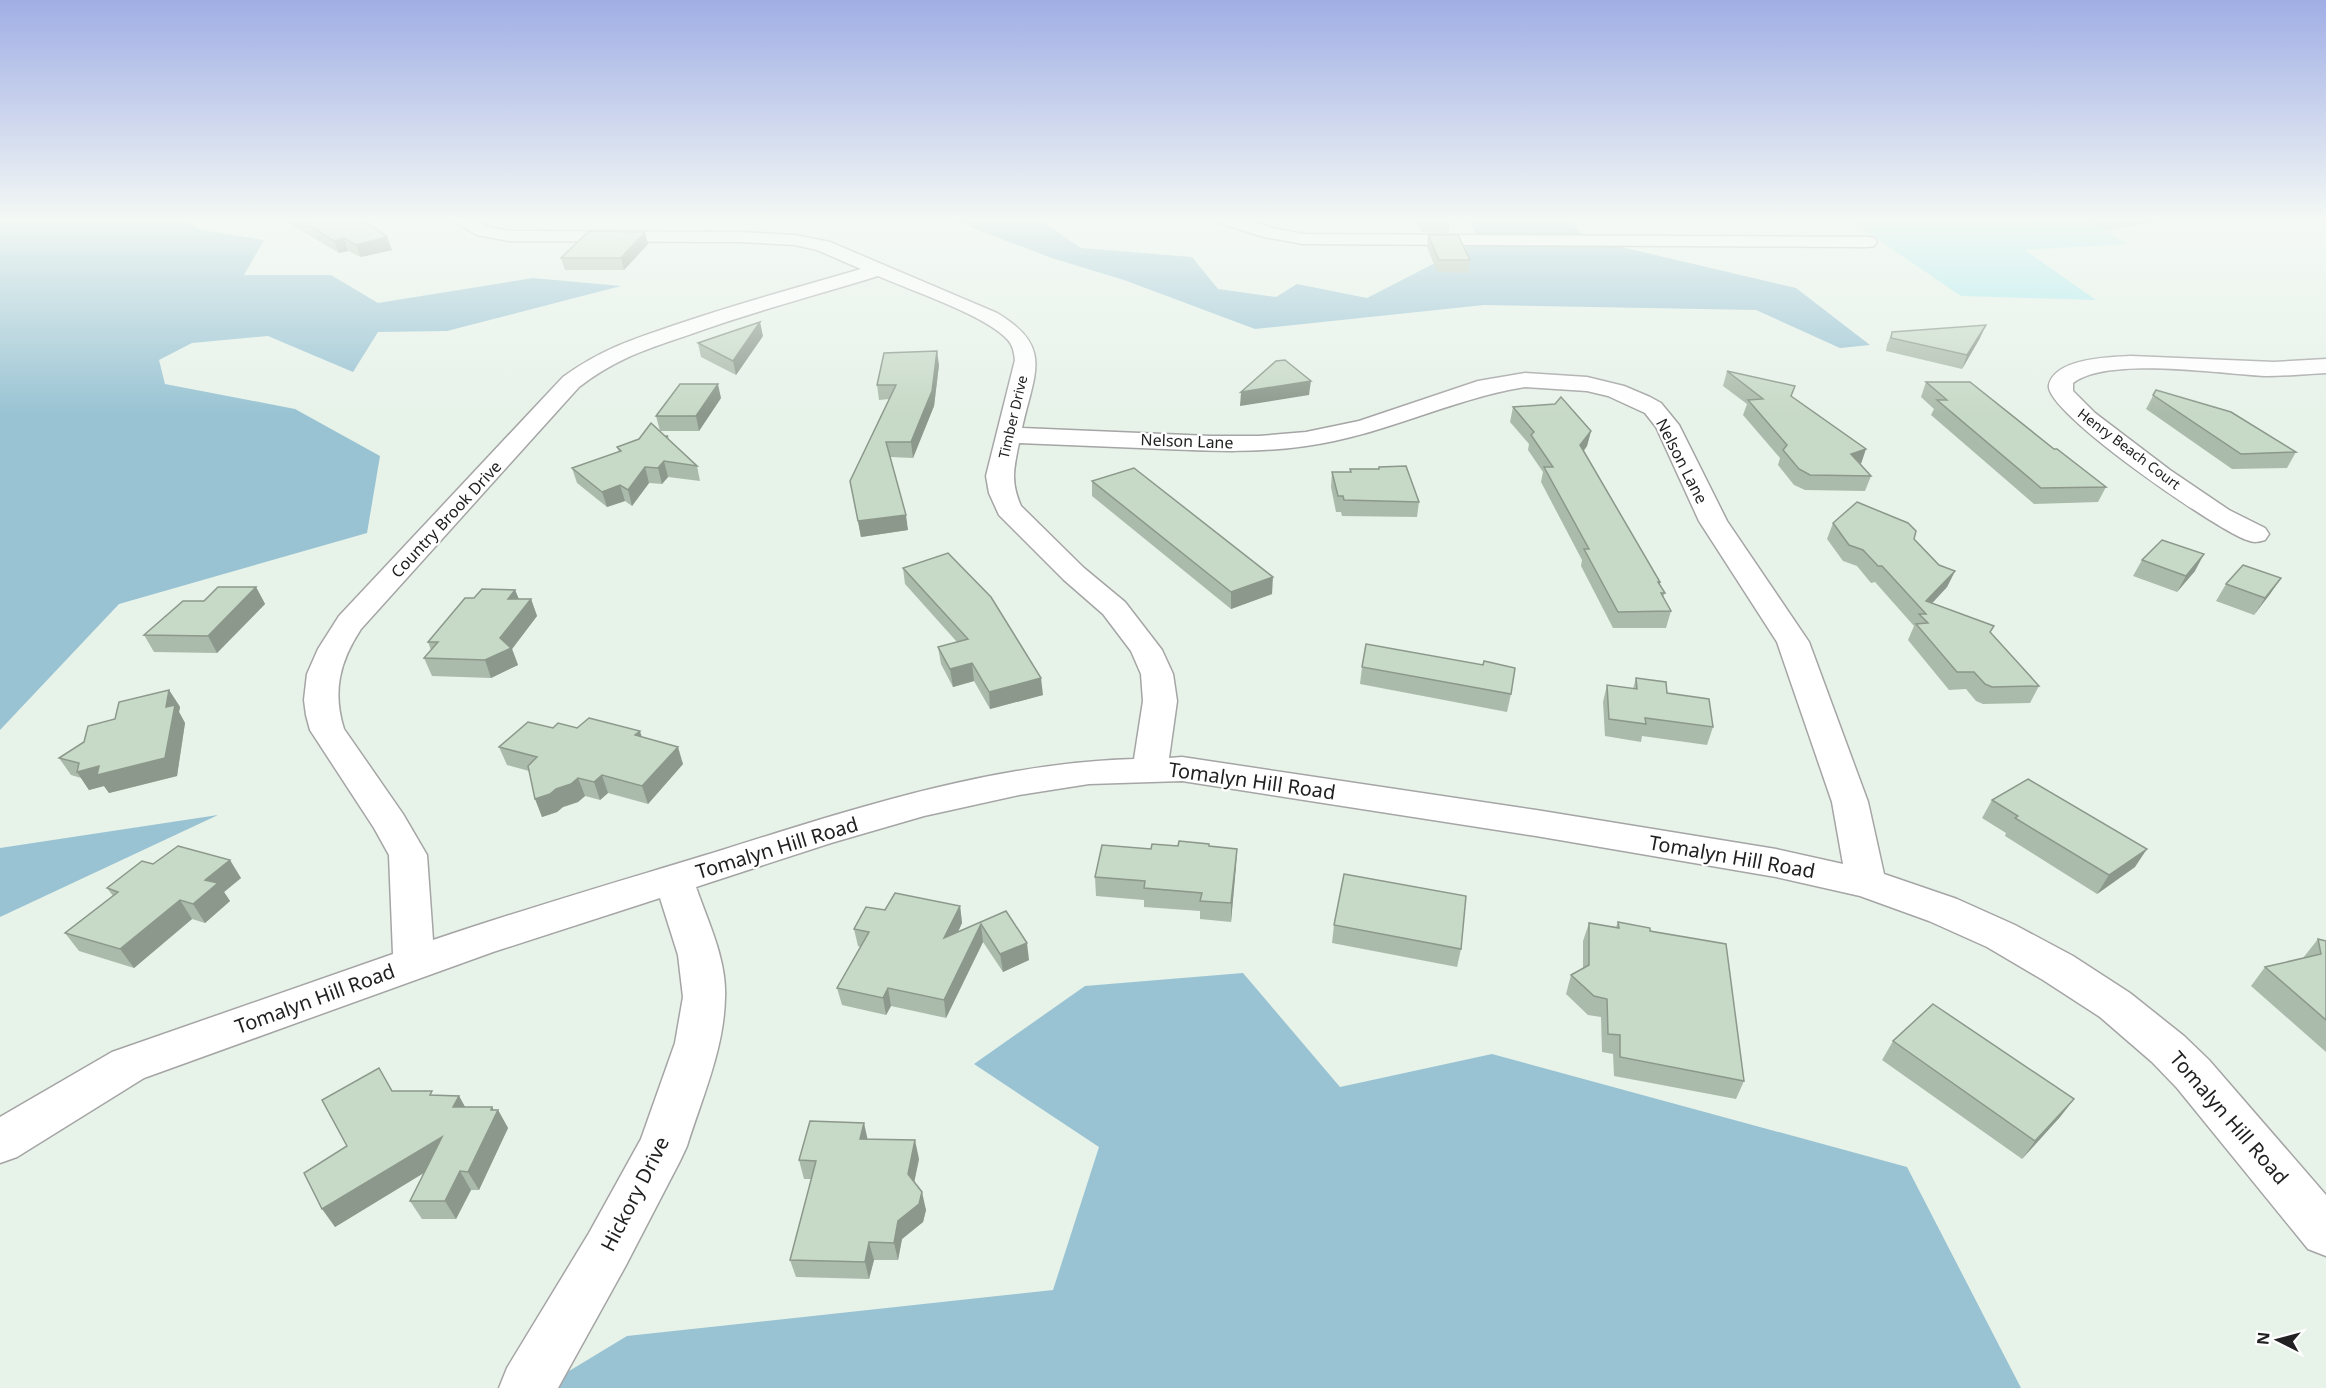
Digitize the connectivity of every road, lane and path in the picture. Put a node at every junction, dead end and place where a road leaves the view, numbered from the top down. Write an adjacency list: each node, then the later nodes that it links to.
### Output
1 (834, 284): 9 (street, Country Brook Drive)
2 (912, 284): 4 (street, Timber Drive)
3 (2326, 366): 5 (street, Henry Beach Court)
4 (1009, 435): 6 (street, Timber Drive); 8 (street, Nelson Lane)
5 (2255, 534)
6 (1150, 769): 7 (street, Tomalyn Hill Road); 8 (street, Tomalyn Hill Road)
7 (674, 881): 9 (street, Tomalyn Hill Road); 12 (street, Hickory Drive)
8 (1866, 883): 11 (street, Tomalyn Hill Road)
9 (414, 964): 10 (street, Tomalyn Hill Road)
10 (0, 1142)
11 (2326, 1232)
12 (527, 1388)

